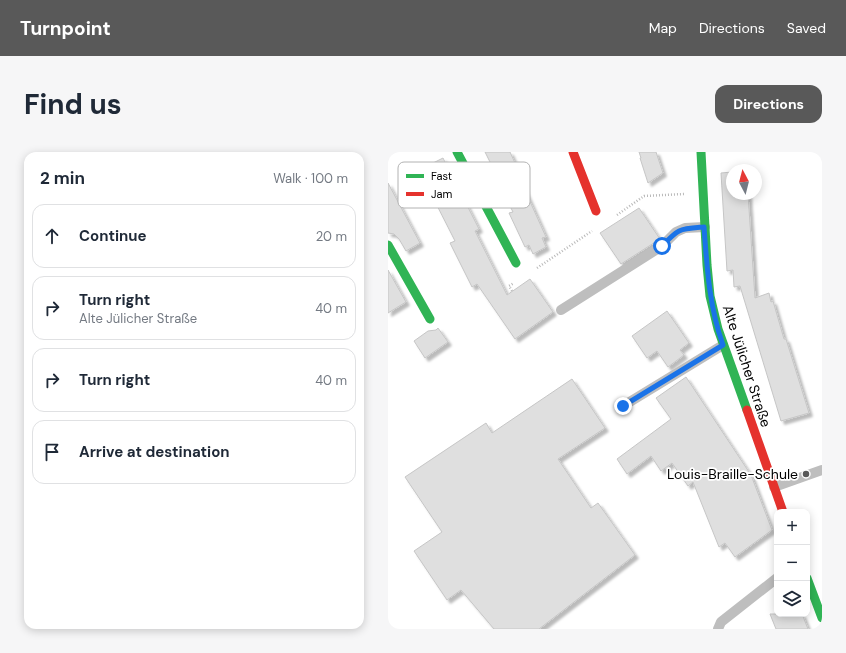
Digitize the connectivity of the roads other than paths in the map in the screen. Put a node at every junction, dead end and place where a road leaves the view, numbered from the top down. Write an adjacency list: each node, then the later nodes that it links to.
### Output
1 (457, 152): 4 (street)
2 (573, 152): 6 (street)
3 (700, 152): 7 (street, Alte Jülicher Straße)
4 (462, 162)
5 (487, 208): 9 (street)
6 (596, 211)
7 (704, 227): 10 (lane); 12 (street, Alte Jülicher Straße)
8 (388, 245): 11 (street)
9 (516, 263)
10 (561, 310)
11 (430, 319)
12 (723, 345): 13 (lane); 15 (street, Alte Jülicher Straße)
13 (623, 406)
14 (822, 470): 15 (lane)
15 (774, 487): 16 (street, Alte Jülicher Straße)
16 (782, 509)
17 (774, 580): 20 (lane)
18 (808, 581): 19 (street)
19 (821, 611)
20 (718, 629)

